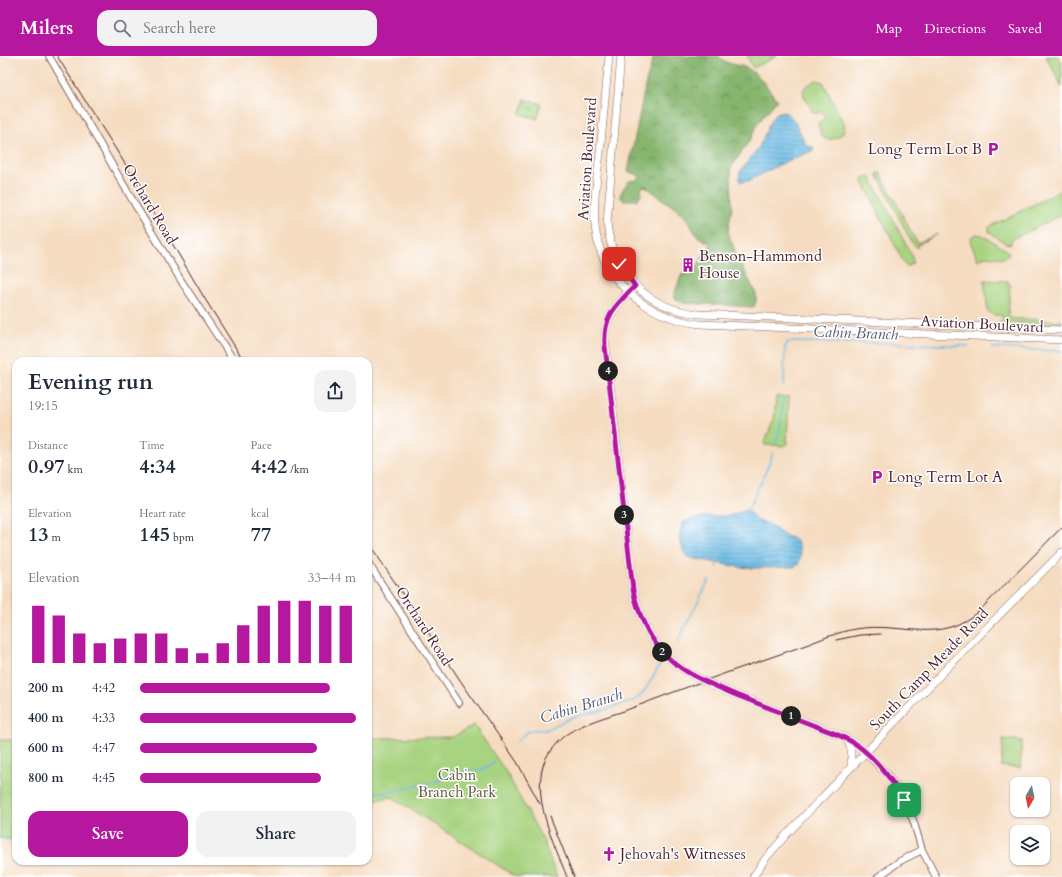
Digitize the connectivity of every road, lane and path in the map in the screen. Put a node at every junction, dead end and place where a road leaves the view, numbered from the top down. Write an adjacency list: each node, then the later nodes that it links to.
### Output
1 (50, 56): 10 (street, Orchard Road)
2 (608, 56): 5 (main road, Aviation Boulevard)
3 (621, 56): 4 (main road, Aviation Boulevard)
4 (635, 286): 5 (main road); 6 (main road, Aviation Boulevard)
5 (628, 293): 7 (main road, Aviation Boulevard); 14 (main road)
6 (780, 317): 7 (main road); 8 (main road, Aviation Boulevard)
7 (771, 327): 9 (main road, Aviation Boulevard)
8 (1062, 330)
9 (1062, 340)
10 (231, 357)
11 (1062, 552): 15 (main road, South Camp Meade Road)
12 (372, 569): 13 (street, Orchard Road)
13 (459, 703)
14 (847, 739): 15 (main road); 16 (main road)
15 (866, 752): 16 (main road, South Camp Meade Road); 17 (street)
16 (852, 766): 18 (main road, South Camp Meade Road)
17 (922, 850): 19 (street); 20 (street)
18 (753, 877)
19 (878, 877)
20 (936, 877)

